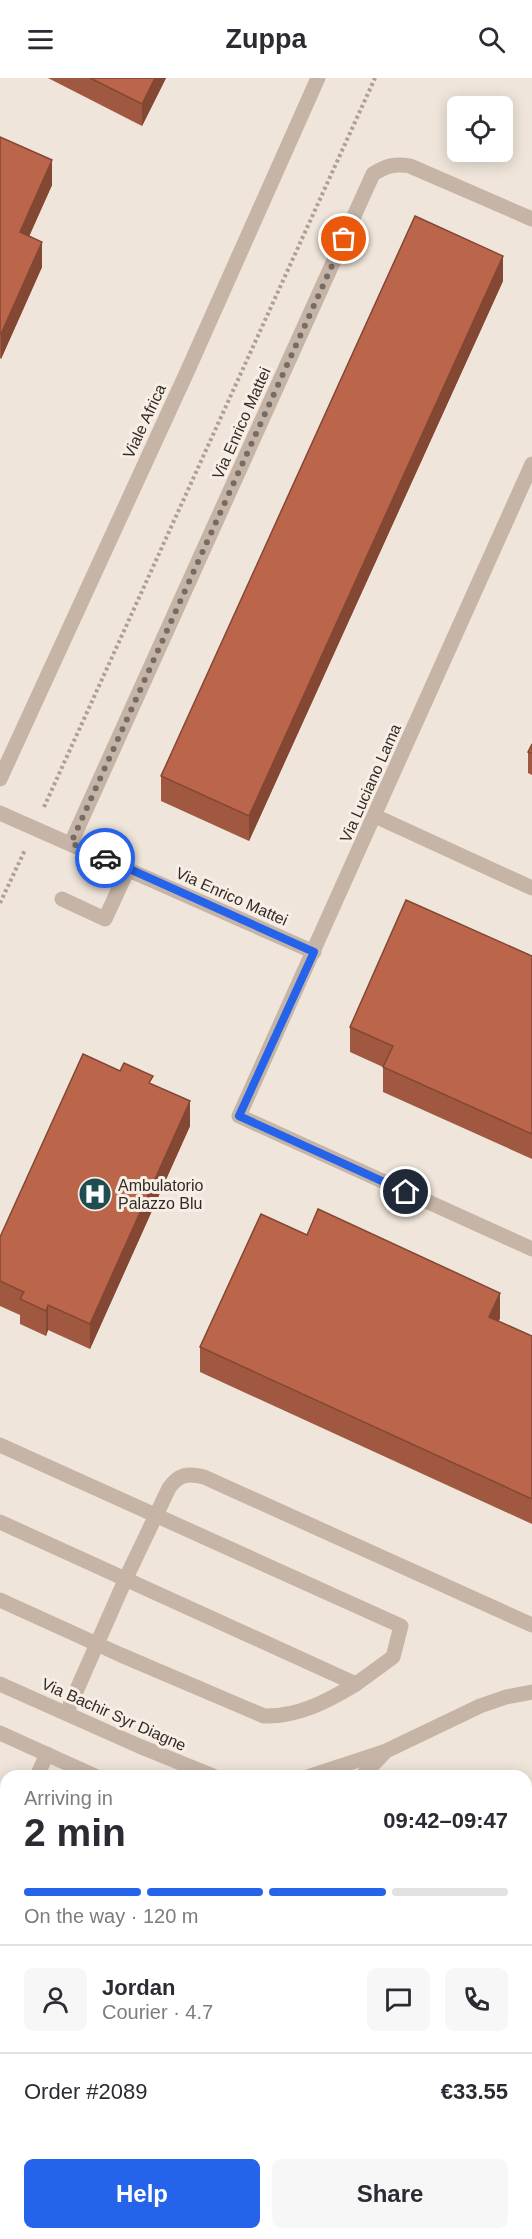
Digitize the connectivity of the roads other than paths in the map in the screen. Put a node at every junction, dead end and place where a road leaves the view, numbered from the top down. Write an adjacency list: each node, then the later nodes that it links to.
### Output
1 (318, 78): 4 (street, Viale Africa)
2 (532, 219): 7 (street, Via Enrico Mattei)
3 (532, 464): 6 (street, Via Luciano Lama)
4 (0, 779)
5 (0, 813): 7 (street, Via Enrico Mattei)
6 (375, 816): 9 (street); 11 (street, Via Luciano Lama)
7 (71, 843): 8 (street, Via Enrico Mattei)
8 (128, 869): 10 (street); 11 (street, Via Enrico Mattei)
9 (532, 888)
10 (62, 899)
11 (314, 952): 12 (street, Via Luciano Lama)
12 (532, 1249)
13 (0, 1445): 14 (street)
14 (156, 1515): 16 (street); 18 (street); 21 (street)
15 (0, 1522): 16 (street)
16 (126, 1578): 19 (street); 21 (street)
17 (0, 1600): 19 (street)
18 (532, 1625)
19 (98, 1644): 21 (street); 23 (street)
20 (0, 1684): 23 (street, Via Bachir Syr Diagne)
21 (356, 1684)
22 (532, 1692): 25 (street)
23 (67, 1713): 29 (street, Via Bachir Syr Diagne)
24 (0, 1733): 26 (street)
25 (386, 1751): 30 (street); 31 (street)
26 (47, 1754): 27 (street); 28 (street)
27 (40, 1770)
28 (82, 1770)
29 (198, 1770)
30 (328, 1770)
31 (368, 1770)

